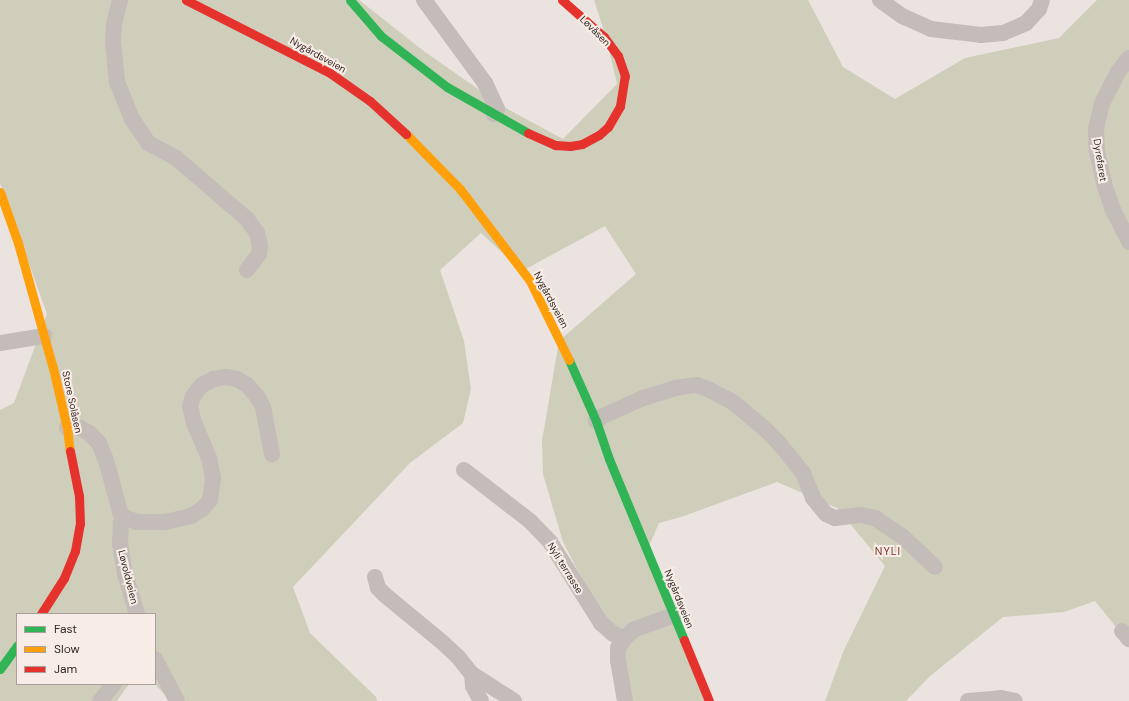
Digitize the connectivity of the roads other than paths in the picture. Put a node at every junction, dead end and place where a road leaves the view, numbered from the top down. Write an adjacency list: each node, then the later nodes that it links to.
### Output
1 (120, 0): 12 (street)
2 (186, 0): 15 (street, Nygårdsveien)
3 (350, 0): 9 (street, Løvåsen)
4 (424, 0): 9 (street)
5 (562, 0): 9 (street, Løvåsen)
6 (880, 0): 7 (street)
7 (1042, 0)
8 (1129, 58): 11 (street, Dyrefaret)
9 (494, 114)
10 (0, 192): 13 (street, Store Solåsen)
11 (1129, 242)
12 (247, 270)
13 (44, 336): 14 (street); 16 (street, Store Solåsen)
14 (0, 343)
15 (596, 421): 20 (street); 24 (street, Nygårdsveien)
16 (67, 428): 19 (street); 22 (street, Store Solåsen)
17 (272, 454): 19 (street)
18 (464, 470): 25 (street, Nyli terrasse)
19 (124, 516): 23 (street, Løvoldveien)
20 (935, 568)
21 (375, 577): 29 (street)
22 (42, 613)
23 (137, 613)
24 (674, 615): 25 (street); 36 (street, Nygårdsveien)
25 (624, 639): 35 (street)
26 (16, 647): 28 (street)
27 (156, 661): 32 (street)
28 (0, 669)
29 (472, 674): 33 (street); 34 (street)
30 (113, 685): 31 (street)
31 (100, 701)
32 (177, 701)
33 (482, 701)
34 (514, 701)
35 (625, 701)
36 (709, 701)
37 (968, 701): 38 (street)
38 (1015, 701)

